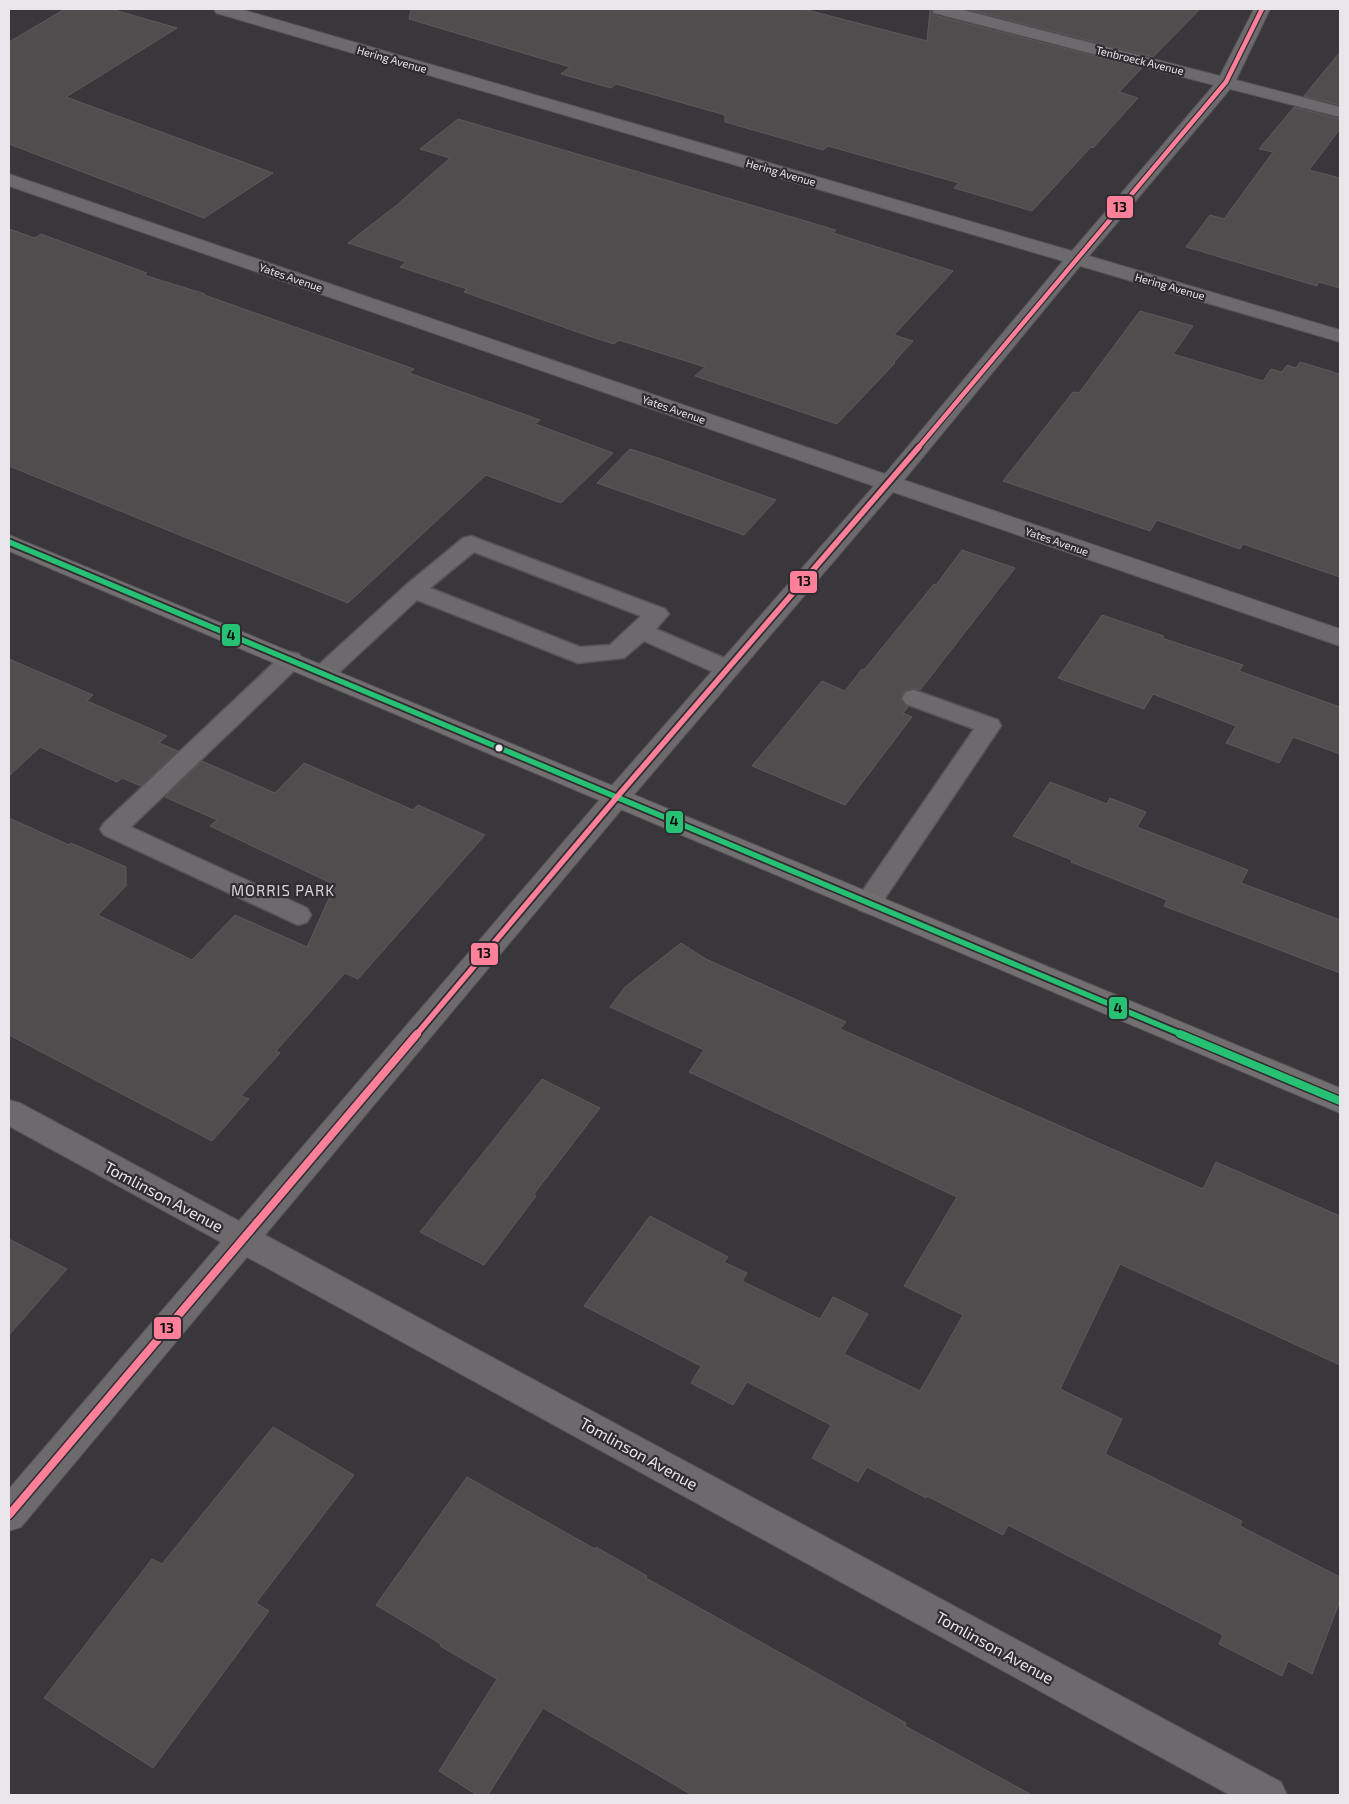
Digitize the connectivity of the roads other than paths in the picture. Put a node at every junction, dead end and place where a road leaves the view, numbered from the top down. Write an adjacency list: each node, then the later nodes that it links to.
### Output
1 (222, 9): 7 (street, Hering Avenue)
2 (940, 9): 4 (street, Tenbroeck Avenue)
3 (1262, 9): 4 (street)
4 (1226, 82): 5 (street, Tenbroeck Avenue); 7 (street)
5 (1340, 112)
6 (9, 180): 9 (street, Yates Avenue)
7 (1076, 259): 8 (street, Hering Avenue); 9 (street)
8 (1340, 336)
9 (889, 483): 13 (street, Yates Avenue); 15 (street)
10 (11, 546): 14 (main road)
11 (414, 590): 12 (lane); 12 (lane); 16 (lane)
12 (641, 631): 15 (lane)
13 (1340, 638)
14 (291, 660): 16 (main road); 20 (lane)
15 (728, 670): 18 (street)
16 (323, 674): 18 (main road)
17 (914, 698): 19 (lane)
18 (617, 797): 19 (main road); 23 (street)
19 (868, 903): 21 (main road)
20 (298, 915)
21 (1340, 1101)
22 (9, 1112): 23 (street, Tomlinson Avenue)
23 (244, 1239): 24 (street); 25 (street, Tomlinson Avenue)
24 (9, 1514)
25 (1268, 1795)

